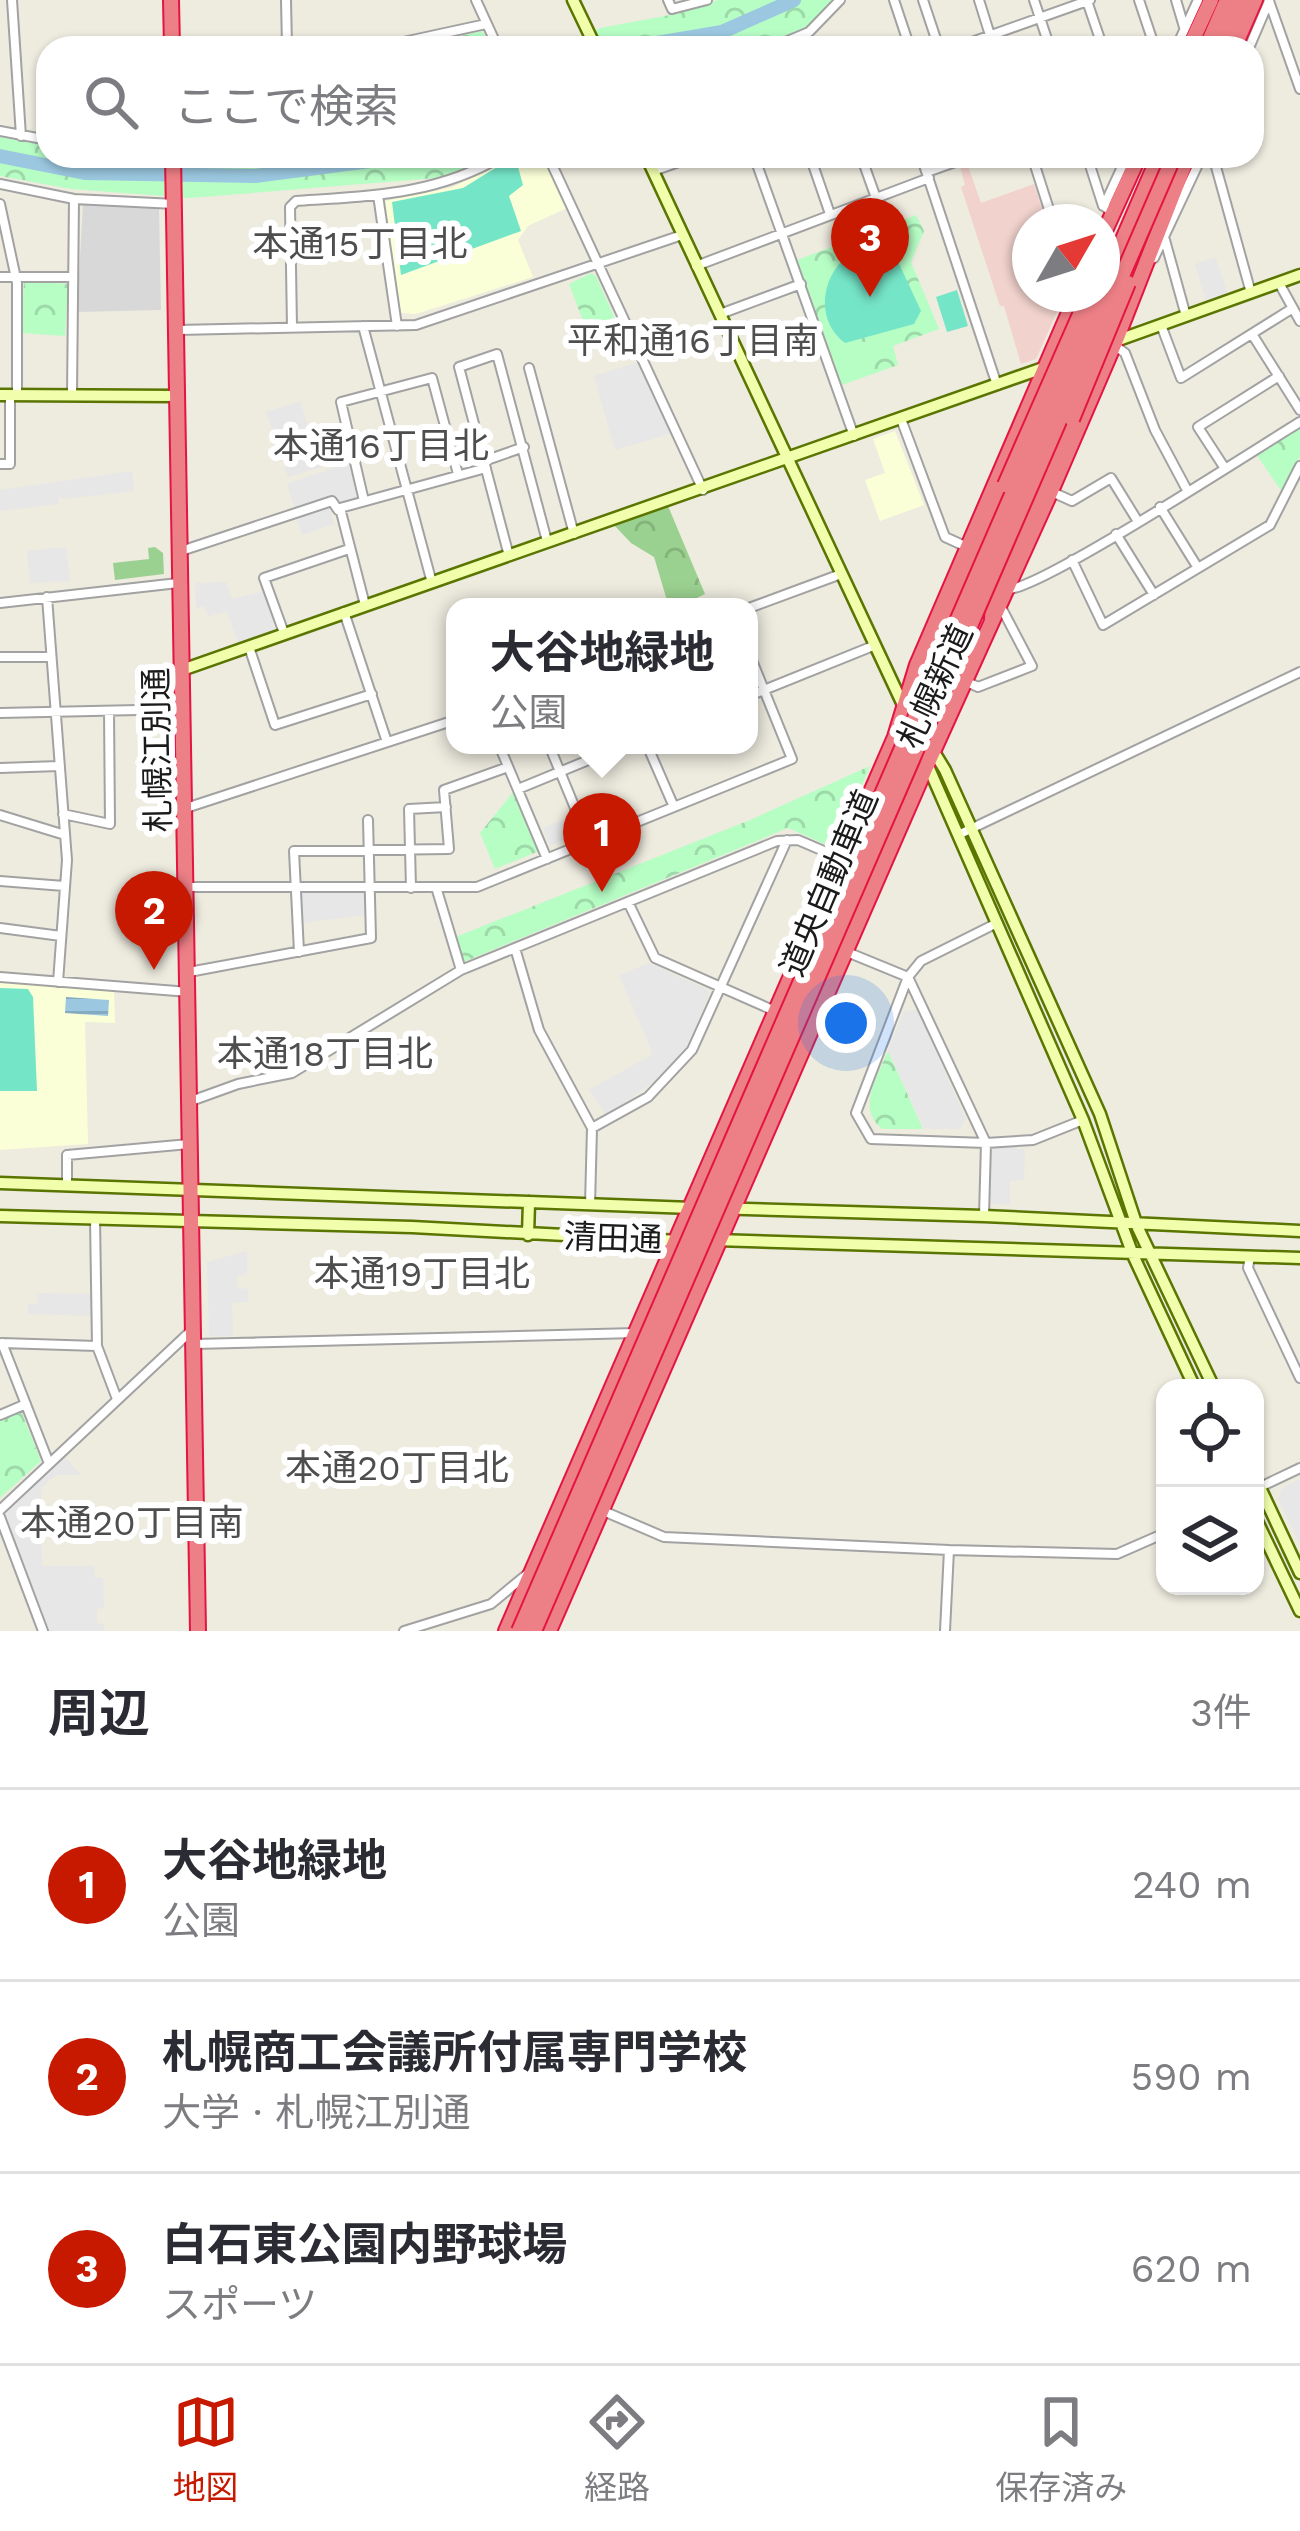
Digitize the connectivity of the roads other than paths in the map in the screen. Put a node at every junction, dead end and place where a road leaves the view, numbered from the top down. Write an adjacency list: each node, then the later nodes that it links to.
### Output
1 (12, 0): 45 (street)
2 (171, 0): 26 (highway)
3 (286, 0): 27 (street)
4 (476, 0): 23 (street)
5 (574, 0): 30 (street)
6 (668, 0): 7 (street)
7 (707, 0)
8 (840, 0): 31 (street)
9 (894, 0): 32 (street)
10 (923, 0): 33 (street)
11 (979, 0): 25 (street)
12 (1034, 0): 22 (street)
13 (1088, 0): 22 (street); 35 (street)
14 (1139, 0): 36 (street)
15 (1176, 0): 24 (street)
16 (1198, 0): 24 (street)
17 (1211, 0): 38 (highway)
18 (1227, 0): 39 (highway)
19 (1242, 0): 40 (highway)
20 (1255, 0): 41 (highway)
21 (1269, 0): 42 (street); 43 (street)
22 (1040, 18): 25 (street); 34 (street)
23 (486, 23): 28 (street); 29 (street)
24 (1185, 28): 37 (street)
25 (990, 35)
26 (172, 36)
27 (287, 36)
28 (440, 36)
29 (492, 36)
30 (590, 36)
31 (800, 36)
32 (906, 36)
33 (935, 36)
34 (1046, 36)
35 (1099, 36)
36 (1152, 36)
37 (1181, 36)
38 (1194, 36)
39 (1211, 36)
40 (1226, 36)
41 (1239, 36)
42 (1254, 36)
43 (1300, 89)
44 (0, 131): 45 (street)
45 (21, 136): 46 (street)
46 (36, 138)
47 (174, 168): 74 (highway, 札幌江別通)
48 (478, 168): 70 (street)
49 (554, 168): 86 (street)
50 (652, 168): 67 (street)
51 (662, 168): 67 (street)
52 (758, 168): 81 (street)
53 (814, 168): 80 (street)
54 (865, 168): 71 (street)
55 (925, 168): 68 (street)
56 (944, 168): 68 (street)
57 (1036, 168): 76 (street)
58 (1093, 168): 77 (street)
59 (1123, 168): 78 (street)
60 (1133, 168): 79 (highway)
61 (1152, 168): 82 (highway)
62 (1153, 168): 85 (highway, 道央自動車道)
63 (1169, 168): 72 (highway, 道央自動車道, bridge)
64 (1183, 168): 94 (highway, 札幌新道)
65 (1197, 168): 84 (street)
66 (1216, 168): 95 (street)
67 (653, 171): 83 (street)
68 (928, 175): 71 (street); 113 (street)
69 (0, 184): 73 (street)
70 (378, 195): 105 (street); 106 (street)
71 (876, 198): 80 (street)
72 (1155, 198): 157 (highway, bridge); 282 (highway, 道央自動車道, bridge)
73 (74, 199): 74 (street); 91 (street)
74 (175, 199): 107 (highway, 札幌江別通)
75 (0, 204): 89 (street)
76 (1047, 204)
77 (1109, 204)
78 (1112, 204)
79 (1113, 204)
80 (830, 214): 81 (street)
81 (782, 231): 87 (street); 93 (street)
82 (1120, 231)
83 (682, 236): 86 (street); 87 (street)
84 (1165, 239): 94 (street); 101 (street)
85 (1120, 246)
86 (598, 264): 105 (street); 130 (street)
87 (696, 266): 100 (street)
88 (1300, 275): 92 (street)
89 (16, 276): 90 (street); 91 (street); 115 (street)
90 (0, 277)
91 (73, 277): 116 (street)
92 (1279, 283): 95 (street); 96 (street)
93 (801, 284): 100 (street); 121 (street)
94 (1138, 284): 109 (highway, 札幌新道)
95 (1251, 293): 101 (street)
96 (1293, 308): 102 (street); 108 (street)
97 (1069, 312): 111 (highway, 札幌新道)
98 (1081, 312): 163 (highway, bridge)
99 (1092, 312): 281 (highway, 道央自動車道, bridge)
100 (720, 314): 123 (street)
101 (1186, 316): 103 (street)
102 (1300, 321)
103 (1161, 325): 108 (street); 109 (street)
104 (363, 326): 105 (street); 106 (street); 114 (street)
105 (397, 326)
106 (292, 327): 107 (street)
107 (177, 330): 117 (highway, 札幌江別通)
108 (1252, 334): 112 (street)
109 (1115, 343): 111 (street); 131 (street); 132 (highway, 札幌新道)
110 (529, 368): 137 (street)
111 (1045, 368): 113 (street); 140 (highway, 札幌新道)
112 (1279, 376): 118 (street); 127 (street)
113 (997, 385): 119 (street)
114 (382, 392): 128 (street); 129 (street); 133 (street)
115 (9, 395): 116 (street); 124 (street)
116 (72, 395): 117 (street)
117 (177, 396): 142 (highway, 札幌江別通)
118 (1300, 410)
119 (901, 419): 121 (street); 140 (street)
120 (1300, 422): 127 (street)
121 (854, 436): 123 (street)
122 (524, 447): 125 (street); 125 (street); 139 (street)
123 (787, 460): 130 (street); 146 (street)
124 (0, 464)
125 (485, 464): 128 (street); 143 (street)
126 (1300, 466): 145 (street)
127 (1224, 467): 131 (street)
128 (458, 474): 129 (street)
129 (406, 490): 133 (street); 148 (street)
130 (703, 490): 137 (street)
131 (1187, 490): 134 (street)
132 (1051, 491): 136 (street); 149 (highway, 札幌新道)
133 (364, 501): 135 (street)
134 (1160, 507): 136 (street); 145 (street)
135 (338, 510): 141 (street); 142 (street)
136 (1137, 520): 138 (street)
137 (574, 534): 139 (street)
138 (1116, 534): 144 (street); 150 (street)
139 (548, 543): 143 (street)
140 (968, 548): 163 (highway, 札幌新道)
141 (349, 549): 153 (street); 158 (street)
142 (179, 552): 147 (highway, 札幌江別通)
143 (509, 556): 148 (street)
144 (1072, 560): 149 (street); 150 (street)
145 (1198, 568): 150 (street)
146 (841, 574): 154 (street); 160 (street)
147 (180, 583): 151 (street); 164 (highway, 札幌江別通)
148 (432, 583): 153 (street)
149 (1008, 589): 155 (highway, 札幌新道)
150 (1154, 595)
151 (47, 597): 152 (street); 162 (street)
152 (0, 603)
153 (365, 605): 156 (street)
154 (758, 605)
155 (1001, 606): 157 (highway, 札幌新道); 167 (street)
156 (344, 613): 158 (street); 170 (street)
157 (992, 628): 167 (highway, 札幌新道)
158 (284, 633): 159 (street)
159 (248, 646): 164 (street); 170 (street)
160 (873, 646): 168 (street); 171 (street)
161 (0, 657): 162 (street)
162 (51, 657): 174 (street)
163 (916, 665): 171 (highway, 札幌新道)
164 (182, 670): 172 (highway, 札幌江別通)
165 (1300, 672): 195 (street)
166 (758, 675): 168 (street)
167 (967, 682): 178 (highway, 札幌新道)
168 (764, 690): 169 (street); 191 (street)
169 (758, 692)
170 (372, 694): 177 (street)
171 (904, 707): 178 (street); 185 (street); 202 (highway, 札幌新道)
172 (184, 709): 173 (street); 190 (highway, 札幌江別通)
173 (109, 711): 174 (street); 192 (street)
174 (56, 712): 175 (street); 183 (street)
175 (0, 713)
176 (446, 723): 177 (street)
177 (388, 742): 190 (street)
178 (934, 749): 185 (highway, 札幌新道); 195 (street)
179 (503, 754): 184 (street)
180 (553, 754): 187 (street)
181 (650, 754): 191 (street)
182 (601, 755): 187 (street)
183 (59, 766): 186 (street); 192 (street)
184 (508, 767): 188 (street); 189 (street)
185 (926, 767): 195 (street); 215 (highway, 札幌新道)
186 (0, 768)
187 (560, 772): 188 (street); 198 (street)
188 (518, 789): 201 (street)
189 (446, 806): 200 (street); 200 (street)
190 (184, 808): 205 (highway, 札幌江別通)
191 (674, 808): 198 (street)
192 (63, 814): 196 (street)
193 (0, 815): 196 (street)
194 (368, 820): 199 (street)
195 (965, 832): 211 (street); 243 (street)
196 (65, 835): 204 (street)
197 (788, 838): 202 (street); 210 (street); 222 (street)
198 (589, 842): 201 (street)
199 (369, 850): 200 (street); 207 (street); 209 (street)
200 (410, 850): 208 (street)
201 (547, 859): 206 (street)
202 (842, 859): 224 (highway, 札幌新道)
203 (0, 881): 204 (street)
204 (65, 886): 213 (street)
205 (187, 887): 209 (street); 218 (highway, 札幌江別通)
206 (436, 887): 208 (street); 217 (street)
207 (371, 888): 208 (street); 209 (street); 216 (street)
208 (411, 888)
209 (294, 890): 216 (street)
210 (628, 902): 214 (street); 222 (street)
211 (997, 923): 220 (street); 226 (street)
212 (0, 928): 213 (street)
213 (61, 936): 221 (street)
214 (515, 948): 217 (street); 227 (street)
215 (846, 951): 220 (street); 237 (highway, 札幌新道)
216 (299, 952): 218 (street)
217 (461, 970): 225 (street)
218 (189, 972): 223 (highway, 札幌江別通)
219 (0, 977): 221 (street)
220 (908, 977): 228 (street); 228 (street)
221 (58, 982): 223 (street)
222 (722, 988): 224 (street); 227 (street)
223 (188, 992): 225 (highway, 札幌江別通)
224 (775, 1011): 236 (highway, 札幌新道)
225 (191, 1101): 229 (highway, 札幌江別通)
226 (1083, 1120): 228 (street); 242 (street)
227 (592, 1129): 235 (street)
228 (986, 1143): 239 (street)
229 (190, 1144): 231 (street); 232 (highway, 札幌江別通)
230 (0, 1184): 231 (street, 清田通)
231 (67, 1186): 232 (street, 清田通)
232 (191, 1191): 233 (street, 清田通); 241 (highway, 札幌江別通)
233 (412, 1198): 234 (street, 清田通); 244 (street)
234 (529, 1202): 235 (street, 清田通); 247 (street)
235 (590, 1204): 236 (street, 清田通)
236 (690, 1208): 237 (street, 清田通); 249 (highway, 札幌新道)
237 (734, 1208): 239 (street, 清田通); 248 (highway, 札幌新道)
238 (0, 1216): 240 (street, 清田通)
239 (984, 1216): 242 (street, 清田通)
240 (95, 1218): 241 (street, 清田通); 257 (street)
241 (191, 1222): 244 (street, 清田通); 255 (highway, 札幌江別通)
242 (1120, 1224): 243 (street, 清田通); 250 (street)
243 (1137, 1226): 245 (street, 清田通); 251 (street)
244 (412, 1227): 247 (street, 清田通)
245 (1254, 1229): 246 (street, 清田通); 252 (street)
246 (1300, 1232)
247 (528, 1235): 249 (street, 清田通)
248 (721, 1240): 249 (street, 清田通); 250 (street, 清田通); 269 (highway, 札幌新道)
249 (676, 1241): 254 (highway, 札幌新道)
250 (1133, 1255): 251 (street, 清田通); 259 (street)
251 (1154, 1255): 252 (street, 清田通); 260 (street)
252 (1250, 1256): 253 (street, 清田通); 258 (street)
253 (1300, 1258)
254 (636, 1333): 255 (street); 268 (highway, 札幌新道)
255 (194, 1336): 261 (street); 278 (highway, 札幌江別通)
256 (1, 1343): 257 (street); 262 (street)
257 (97, 1346): 261 (street)
258 (1300, 1378)
259 (1191, 1379)
260 (1210, 1379)
261 (116, 1399): 264 (street)
262 (26, 1404): 263 (street); 264 (street)
263 (0, 1414)
264 (48, 1461): 270 (street)
265 (1300, 1468): 266 (street)
266 (1264, 1481)
267 (1257, 1487): 275 (street)
268 (566, 1496): 269 (street); 274 (highway, 札幌新道)
269 (602, 1511): 273 (street); 283 (highway, 札幌新道)
270 (0, 1513): 277 (street)
271 (1264, 1536): 276 (street)
272 (1156, 1537): 273 (street)
273 (949, 1550): 284 (street)
274 (536, 1564): 279 (street); 280 (highway, 札幌新道)
275 (1300, 1573)
276 (1300, 1611)
277 (43, 1631)
278 (198, 1631)
279 (404, 1631)
280 (506, 1631)
281 (519, 1631)
282 (534, 1631)
283 (549, 1631)
284 (946, 1631)

